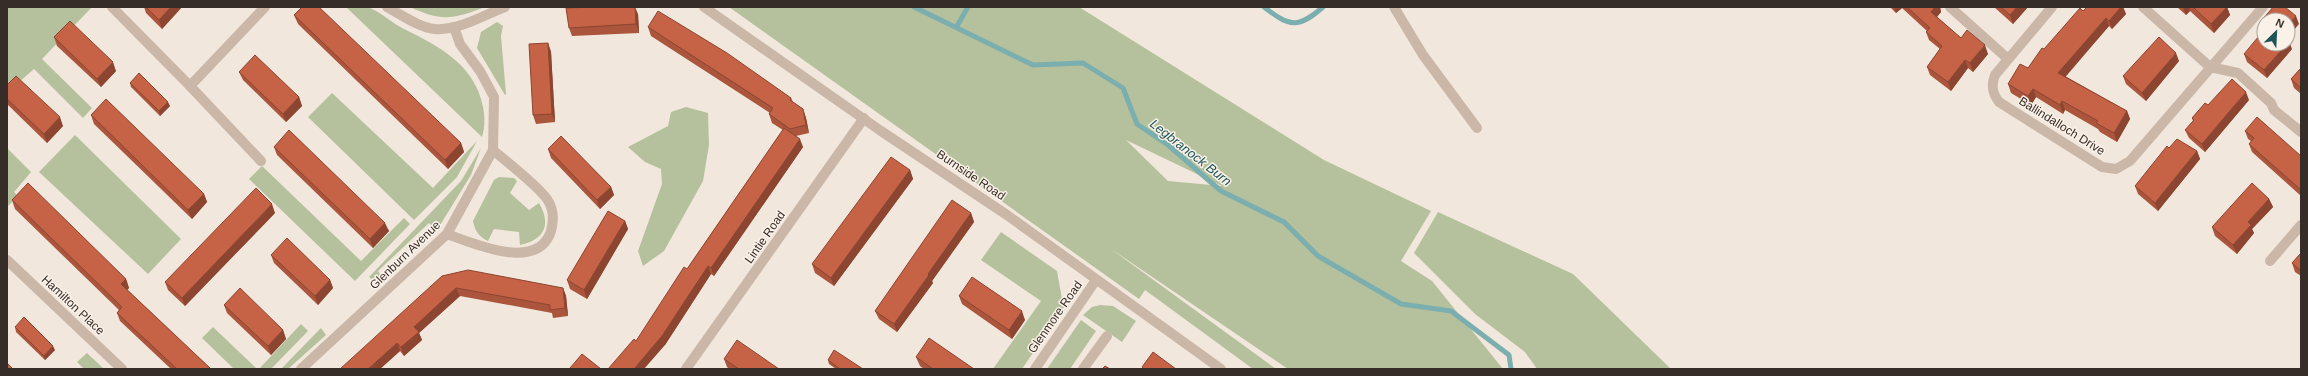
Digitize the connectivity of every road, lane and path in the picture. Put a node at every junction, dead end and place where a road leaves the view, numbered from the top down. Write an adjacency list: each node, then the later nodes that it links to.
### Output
1 (112, 7): 14 (street)
2 (265, 7): 14 (street)
3 (387, 7): 11 (street)
4 (505, 7): 11 (street)
5 (704, 7): 15 (street, Burnside Road)
6 (1394, 7): 16 (street)
7 (1950, 7): 12 (street)
8 (2052, 7): 12 (street, Ballindalloch Drive)
9 (2143, 7): 13 (street)
10 (2263, 7): 13 (street)
11 (454, 27): 18 (street, Glenburn Avenue)
12 (2008, 58): 13 (street, Ballindalloch Drive)
13 (2210, 67): 17 (street)
14 (190, 86): 19 (street)
15 (864, 118): 24 (street, Burnside Road); 28 (street, Lintie Road)
16 (1477, 128)
17 (2301, 132)
18 (492, 150): 21 (street, Glenburn Avenue); 21 (street)
19 (261, 161)
20 (2301, 225): 23 (street)
21 (447, 234): 27 (street, Glenburn Avenue)
22 (7, 260): 26 (street, Hamilton Place)
23 (2270, 261)
24 (1096, 280): 29 (street, Glenmore Road); 31 (street, Burnside Road)
25 (1107, 336): 30 (street)
26 (122, 369)
27 (301, 369)
28 (686, 369)
29 (1035, 369)
30 (1083, 369)
31 (1221, 369)

